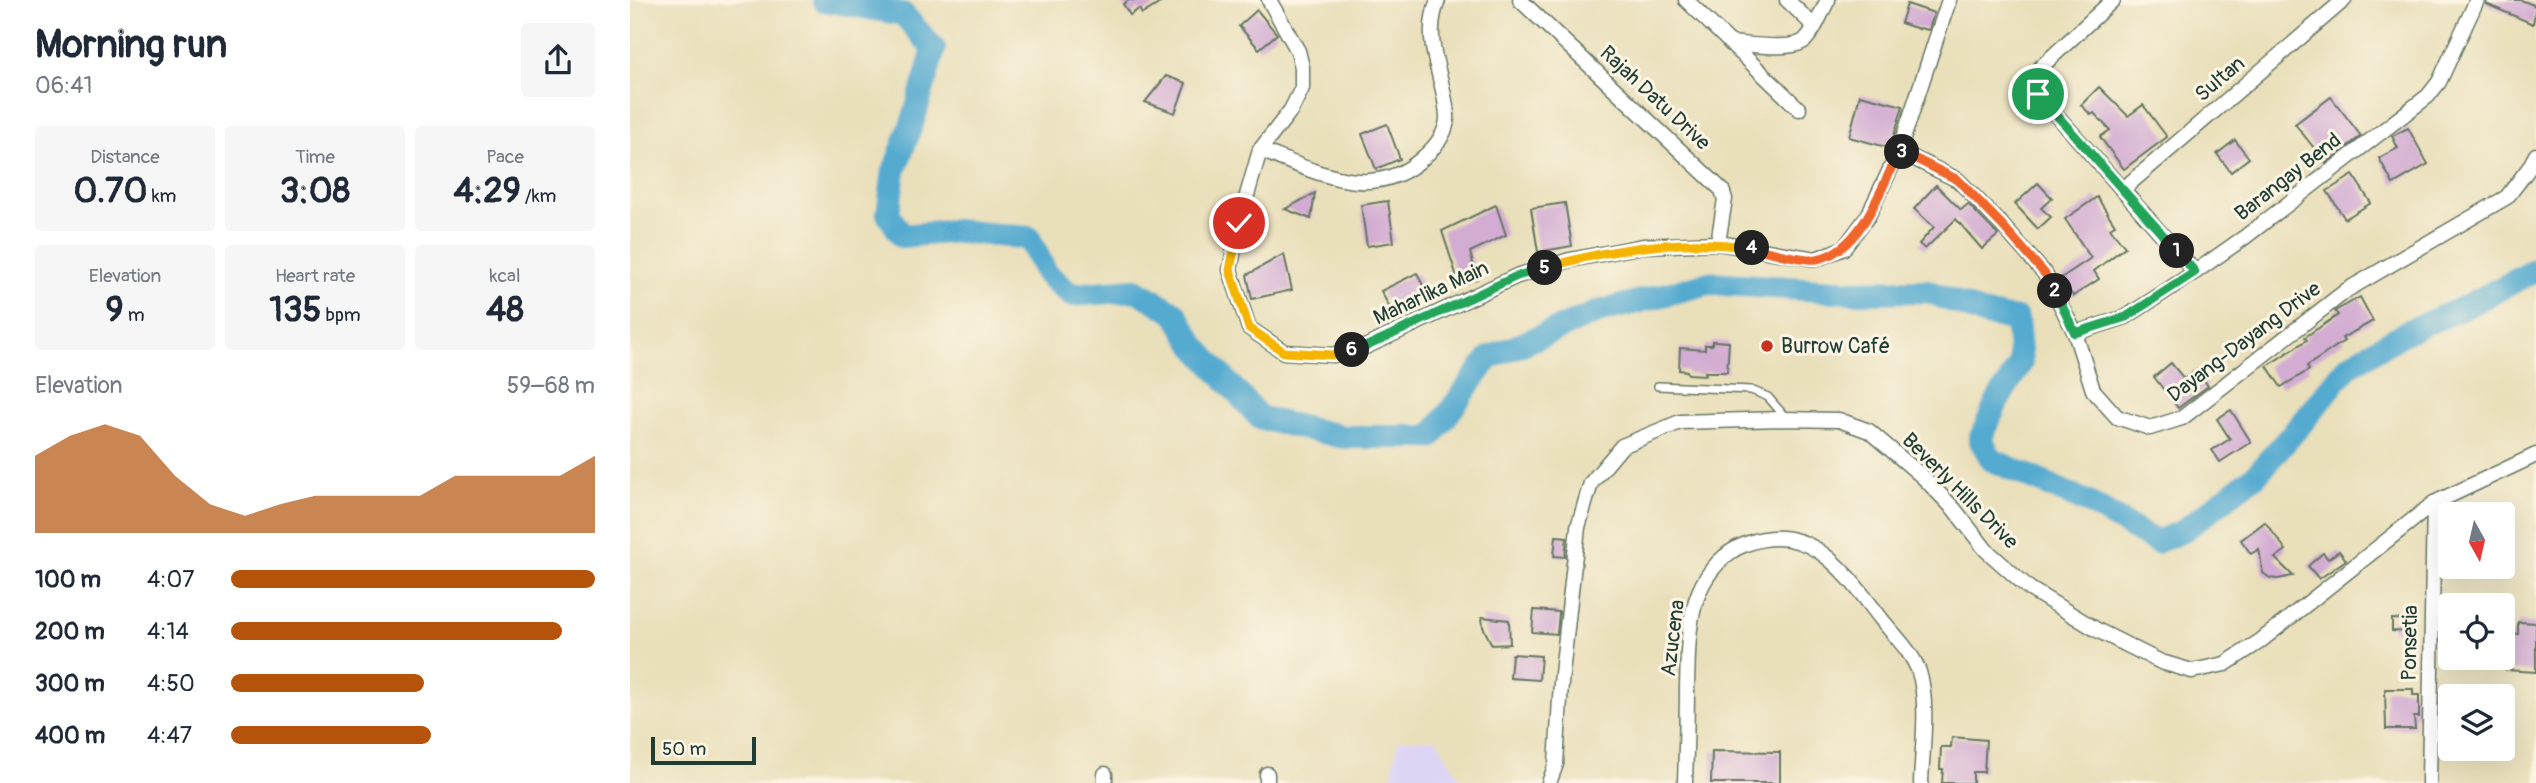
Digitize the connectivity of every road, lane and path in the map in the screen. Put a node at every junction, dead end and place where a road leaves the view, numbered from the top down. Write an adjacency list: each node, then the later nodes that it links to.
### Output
1 (1269, 0): 14 (street, Maharlika Main)
2 (1438, 0): 14 (street)
3 (1520, 0): 18 (street, Rajah Datu Drive)
4 (1686, 0): 12 (street)
5 (1787, 0): 11 (street)
6 (1828, 0): 11 (street)
7 (1949, 0): 15 (street, Maharlika Main)
8 (2113, 0): 17 (street)
9 (2344, 0): 17 (street, Sultan)
10 (2477, 0): 19 (street, Barangay Bend)
11 (1814, 26): 12 (street)
12 (1730, 43): 13 (street)
13 (1799, 109)
14 (1260, 150): 18 (street, Maharlika Main)
15 (1899, 151): 18 (street, Maharlika Main); 20 (street, Dayang-Dayang Drive)
16 (2536, 155): 20 (street, Dayang-Dayang Drive)
17 (2122, 190): 19 (street)
18 (1718, 243)
19 (2195, 272): 20 (street, Barangay Bend)
20 (2075, 333)
21 (1658, 386): 22 (lane)
22 (1787, 419): 24 (street, Beverly Hills Drive); 25 (street, Beverly Hills Drive)
23 (2536, 455): 24 (street, Beverly Hills Drive)
24 (2434, 503): 28 (street, Ponsetia)
25 (1549, 783)
26 (1685, 783): 27 (street, Azucena)
27 (1921, 783)
28 (2429, 783)

